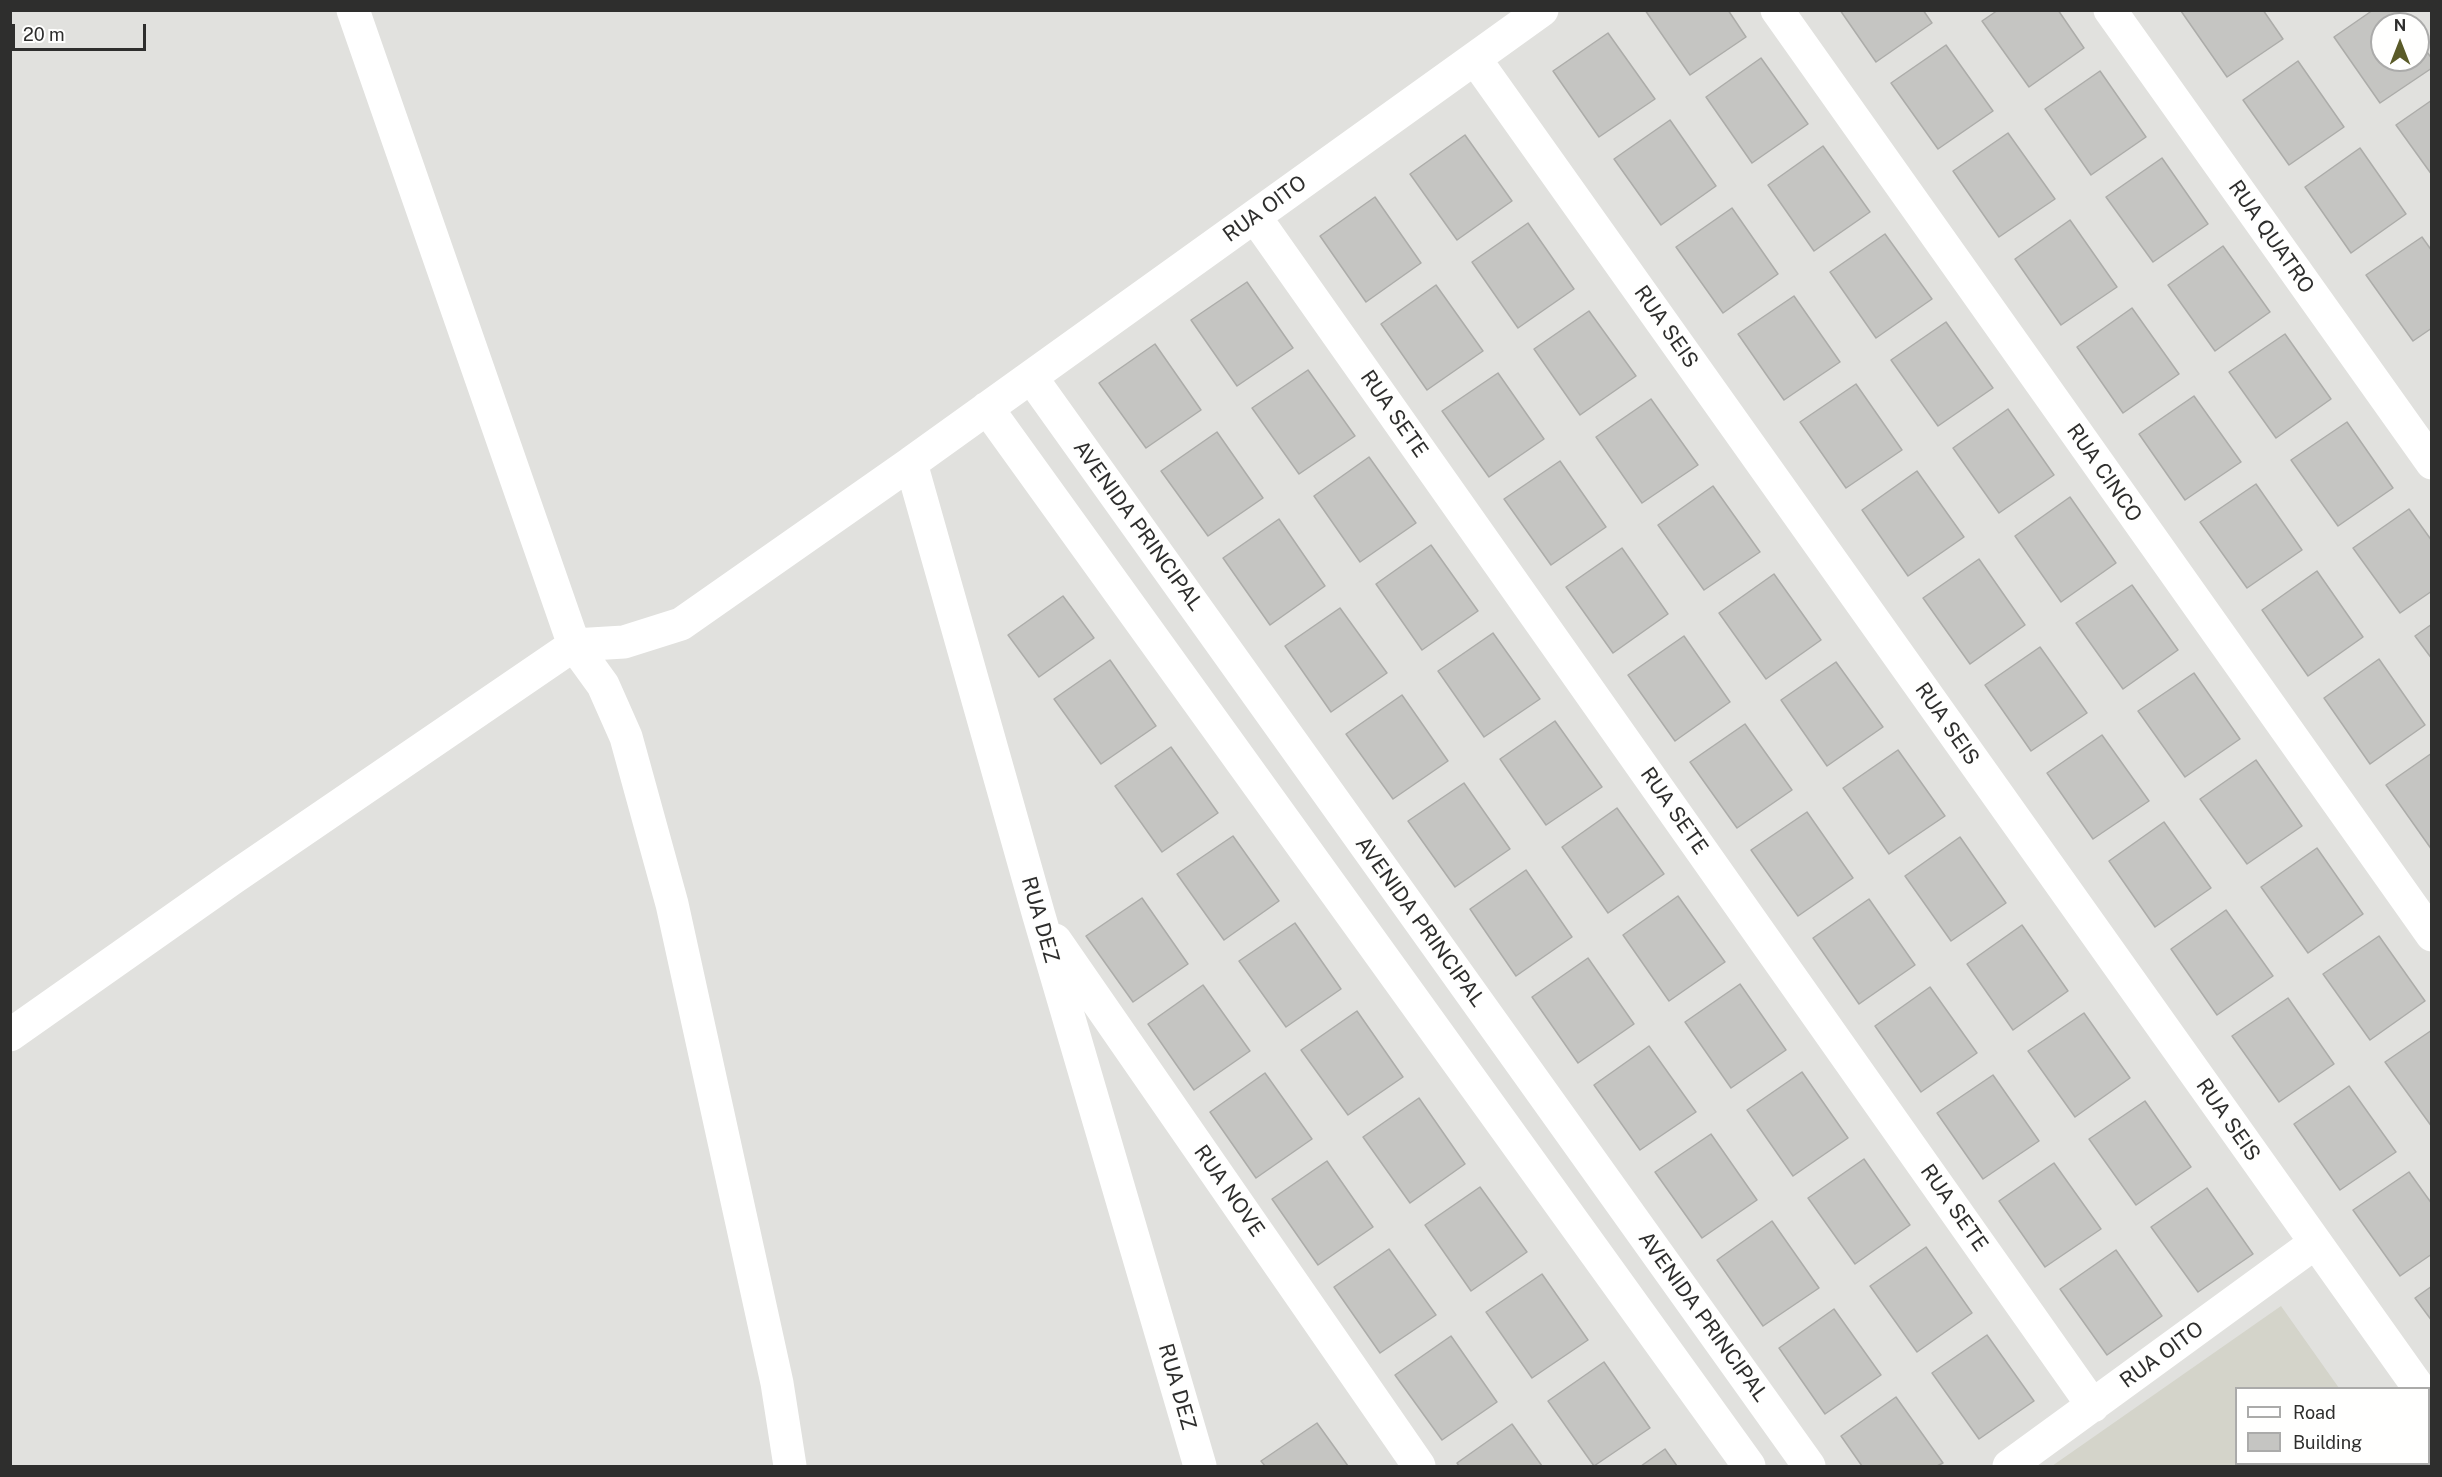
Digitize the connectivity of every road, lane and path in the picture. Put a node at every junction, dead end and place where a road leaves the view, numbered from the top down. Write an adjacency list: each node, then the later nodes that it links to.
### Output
1 (353, 10): 11 (street)
2 (1542, 10): 5 (street, RUA OITO)
3 (1777, 10): 13 (street, RUA CINCO)
4 (2110, 10): 10 (street, RUA QUATRO)
5 (1475, 59): 6 (street, RUA OITO); 15 (street, RUA SEIS)
6 (1255, 217): 7 (street, RUA OITO); 17 (street, RUA SETE)
7 (1031, 377): 8 (street, RUA OITO); 22 (street, AVENIDA PRINCIPAL)
8 (987, 408): 9 (street); 21 (street)
9 (911, 463): 11 (street); 12 (street, RUA DEZ)
10 (2432, 464)
11 (574, 645): 14 (street); 18 (street)
12 (1039, 916): 19 (street, RUA DEZ); 20 (street, RUA NOVE)
13 (2432, 935)
14 (10, 1035)
15 (2315, 1243): 16 (street, RUA SEIS); 17 (street, RUA OITO)
16 (2418, 1387)
17 (2093, 1406): 23 (street, RUA OITO)
18 (790, 1467)
19 (1200, 1467)
20 (1419, 1467)
21 (1749, 1467)
22 (1809, 1467)
23 (2009, 1467)

